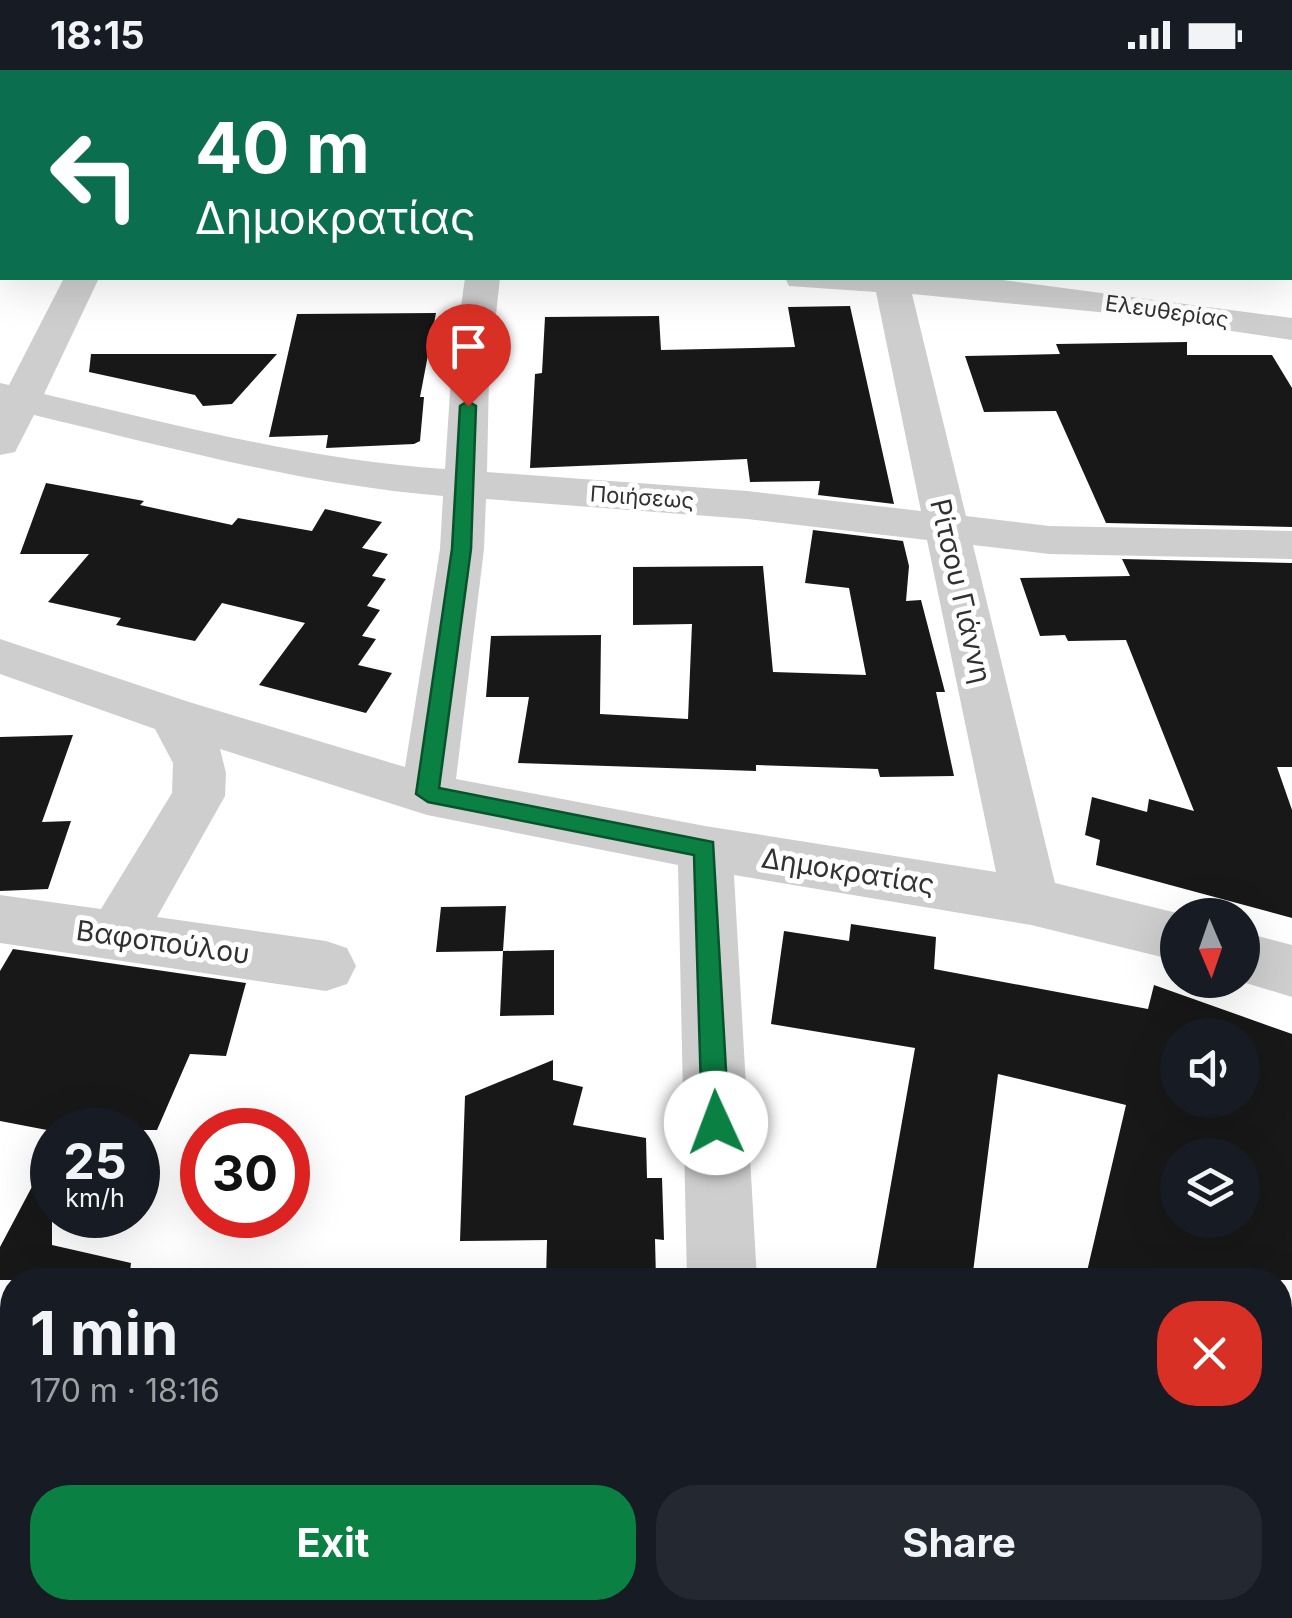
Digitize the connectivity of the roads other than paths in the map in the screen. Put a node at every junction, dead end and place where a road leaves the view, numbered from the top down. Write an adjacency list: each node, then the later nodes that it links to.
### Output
1 (80, 280): 5 (street)
2 (483, 280): 7 (street)
3 (891, 280): 4 (street, Ελευθερίας); 8 (street, Ρίτσου Γιάννη)
4 (1292, 329)
5 (11, 398): 6 (street); 7 (street, Ποιήσεως)
6 (0, 443)
7 (464, 485): 8 (street, Ποιήσεως); 12 (street)
8 (947, 528): 9 (street, Ποιήσεως); 14 (street, Ρίτσου Γιάννη)
9 (1292, 545)
10 (0, 656): 11 (street, Δημοκρατίας)
11 (173, 716): 12 (street, Δημοκρατίας); 17 (street)
12 (428, 794): 13 (street, Δημοκρατίας)
13 (705, 848): 14 (street, Δημοκρατίας); 21 (street)
14 (1031, 901): 16 (street, Δημοκρατίας)
15 (0, 919): 17 (street, Βαφοπούλου)
16 (1160, 933)
17 (117, 934): 19 (street, Βαφοπούλου)
18 (1260, 962): 20 (street)
19 (326, 966)
20 (1292, 971)
21 (722, 1268)

